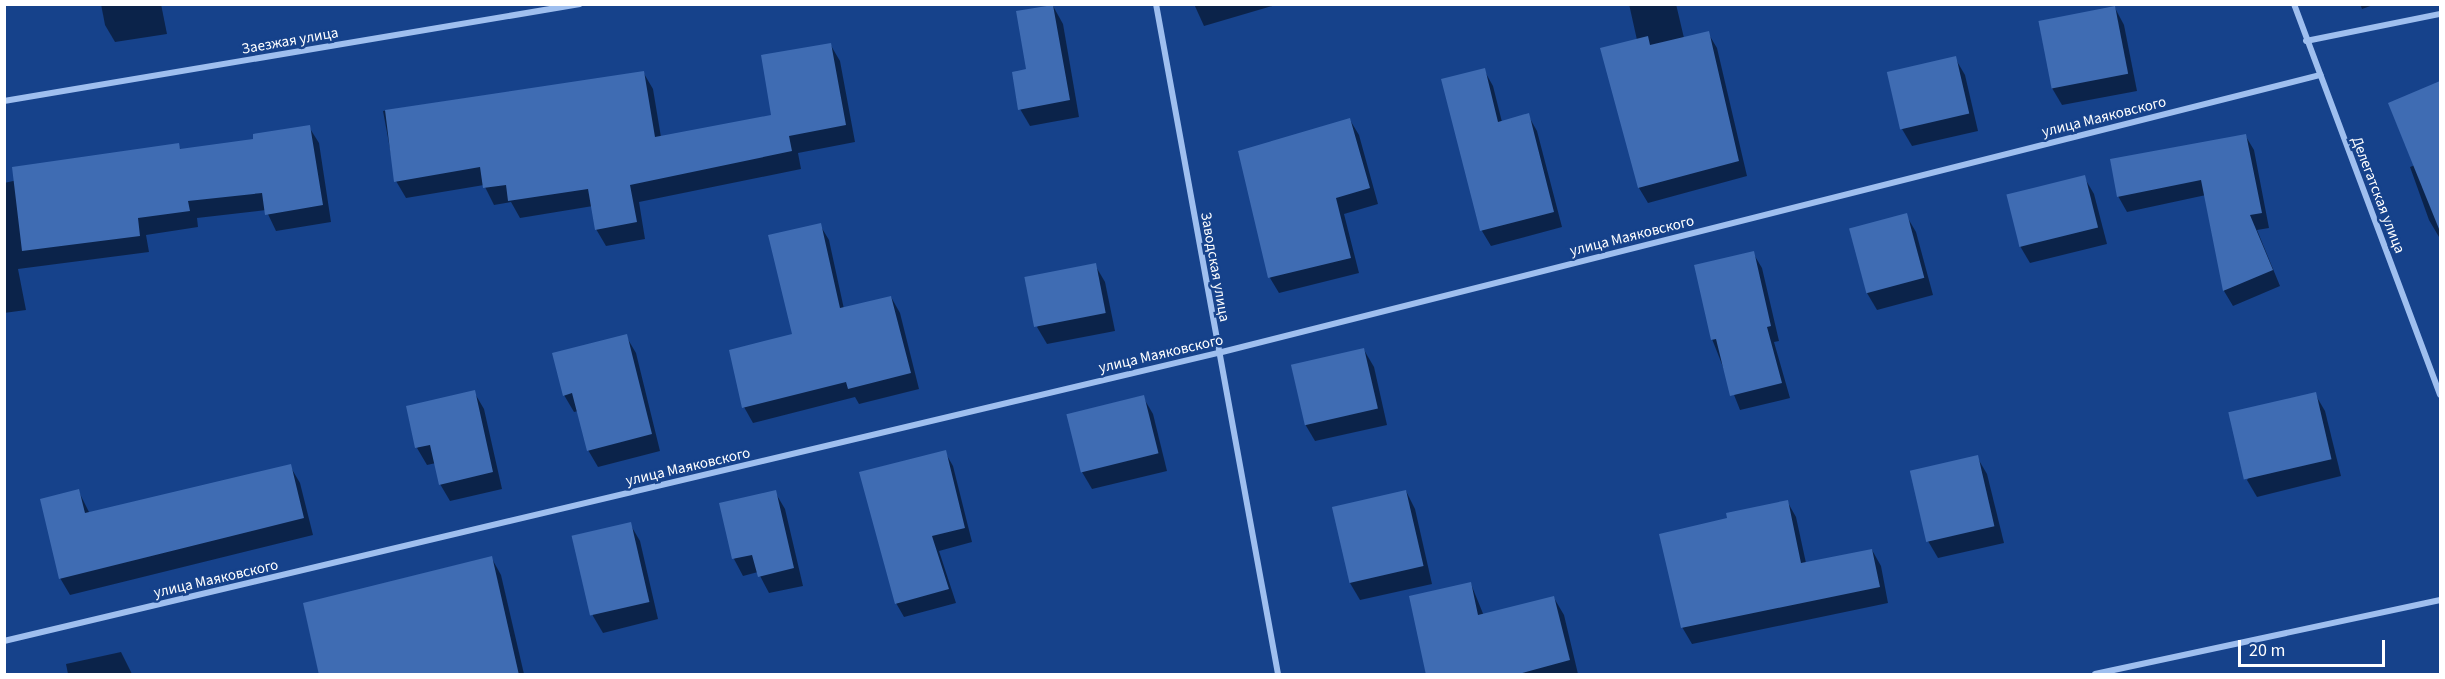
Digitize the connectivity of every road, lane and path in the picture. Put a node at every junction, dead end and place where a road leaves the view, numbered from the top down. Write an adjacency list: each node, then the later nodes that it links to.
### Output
1 (580, 4): 7 (street, Заезжая улица)
2 (1156, 4): 8 (street, Заводская улица)
3 (2294, 4): 5 (street, Делегатская улица)
4 (2440, 14): 5 (street)
5 (2306, 41): 6 (street, Делегатская улица)
6 (2320, 75): 8 (street, улица Маяковского); 9 (street, Делегатская улица)
7 (4, 101)
8 (1218, 353): 11 (street, улица Маяковского); 12 (street, Заводская улица)
9 (2440, 394)
10 (2440, 600): 13 (street)
11 (4, 641)
12 (1278, 675)
13 (2095, 675)

